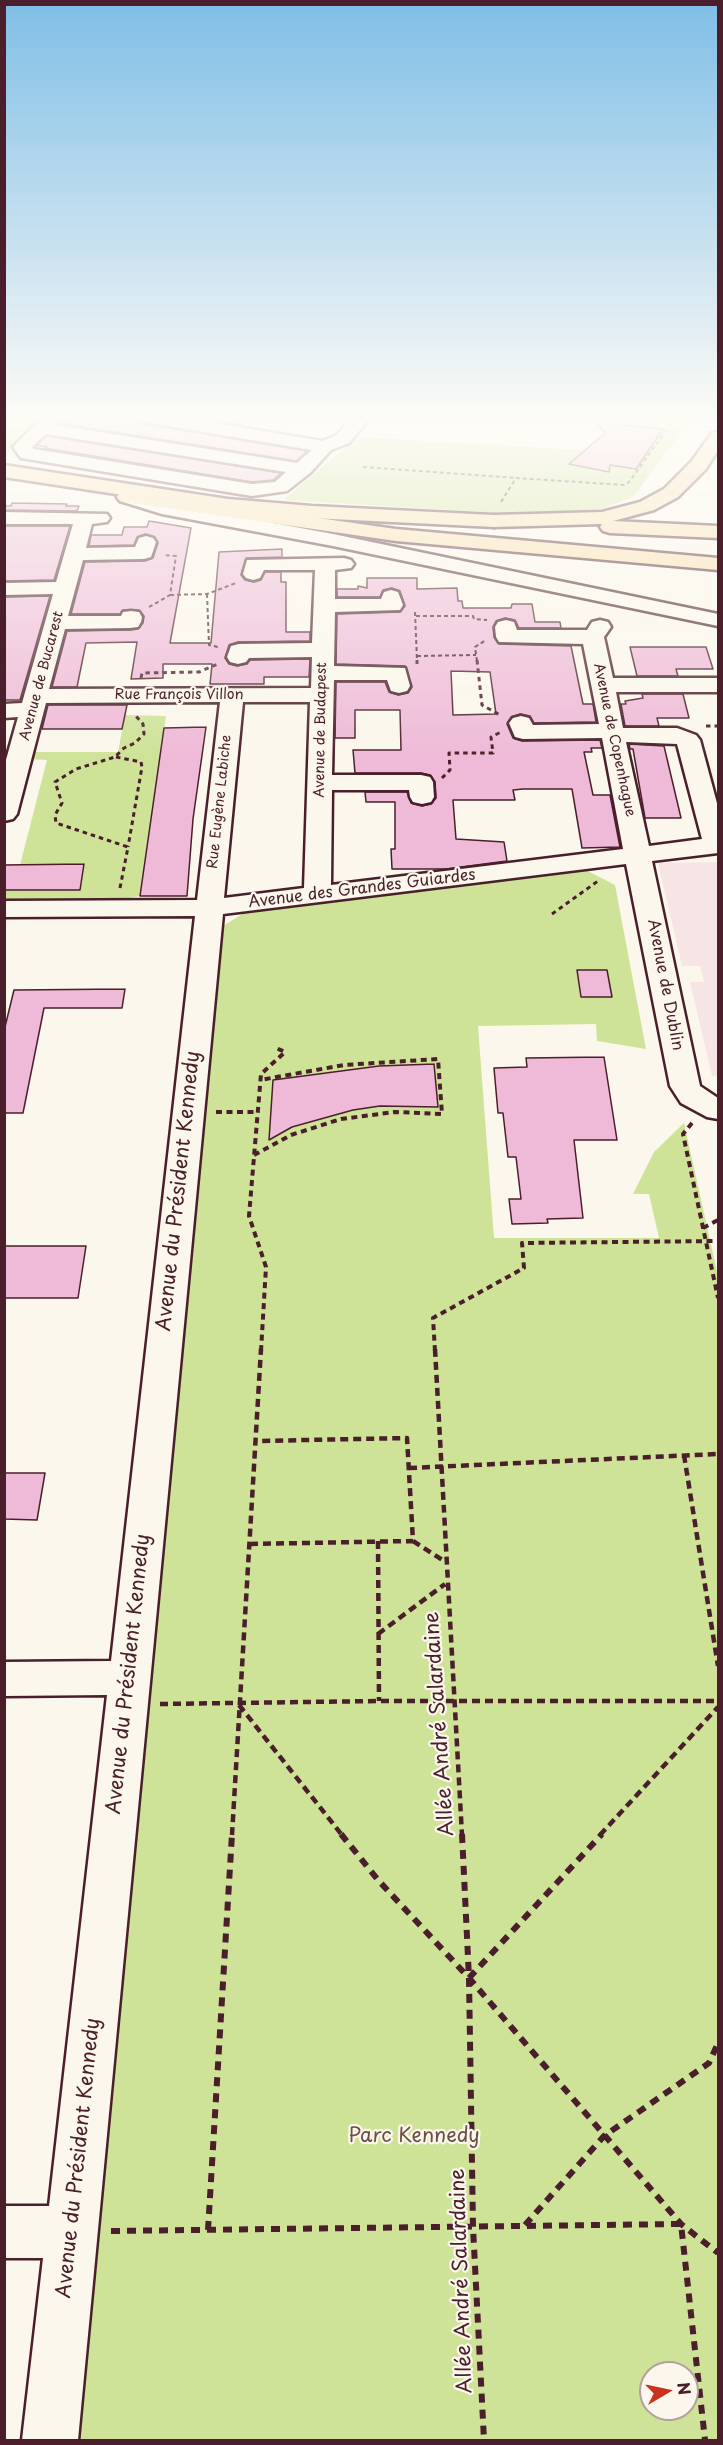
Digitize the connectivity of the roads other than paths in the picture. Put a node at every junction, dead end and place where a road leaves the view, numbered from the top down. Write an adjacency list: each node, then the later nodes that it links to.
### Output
1 (85, 532): 5 (street, Avenue de Bucarest)
2 (291, 532): 13 (street)
3 (371, 532): 6 (main road)
4 (145, 548): 5 (street)
5 (74, 554): 9 (street, Avenue de Bucarest)
6 (718, 564)
7 (253, 574): 11 (street, Avenue de Budapest)
8 (4, 588): 9 (street)
9 (65, 588): 14 (street, Avenue de Bucarest)
10 (391, 600): 11 (street)
11 (324, 606): 17 (street, Avenue de Budapest)
12 (130, 616): 14 (street)
13 (718, 621)
14 (56, 623): 22 (street, Avenue de Bucarest)
15 (506, 632): 19 (street, Avenue de Copenhague)
16 (239, 654): 17 (street)
17 (322, 673): 18 (street); 21 (street, Rue François Villon); 26 (street, Avenue de Budapest)
18 (398, 679)
19 (603, 685): 20 (street); 25 (street, Avenue de Copenhague)
20 (718, 685)
21 (232, 695): 22 (street, Rue François Villon); 33 (street, Rue Eugène Labiche)
22 (34, 703): 23 (street, Rue François Villon); 29 (street, Avenue de Bucarest)
23 (4, 711)
24 (522, 727): 25 (street)
25 (613, 733): 28 (street); 31 (street, Avenue de Copenhague)
26 (320, 783): 27 (street); 32 (street, Avenue de Budapest)
27 (422, 790)
28 (710, 790): 30 (street)
29 (6, 801)
30 (716, 836): 31 (street, Avenue des Grandes Guiardes)
31 (638, 854): 32 (street, Avenue des Grandes Guiardes); 35 (street, Avenue de Dublin)
32 (317, 896): 33 (street, Avenue des Grandes Guiardes)
33 (208, 908): 34 (street, Avenue des Grandes Guiardes); 37 (street, Avenue du Président Kennedy)
34 (4, 909)
35 (713, 1108)
36 (4, 1679): 37 (street)
37 (127, 1691): 39 (street, Avenue du Président Kennedy)
38 (4, 2232): 39 (street)
39 (71, 2232): 40 (street, Avenue du Président Kennedy)
40 (50, 2440)

